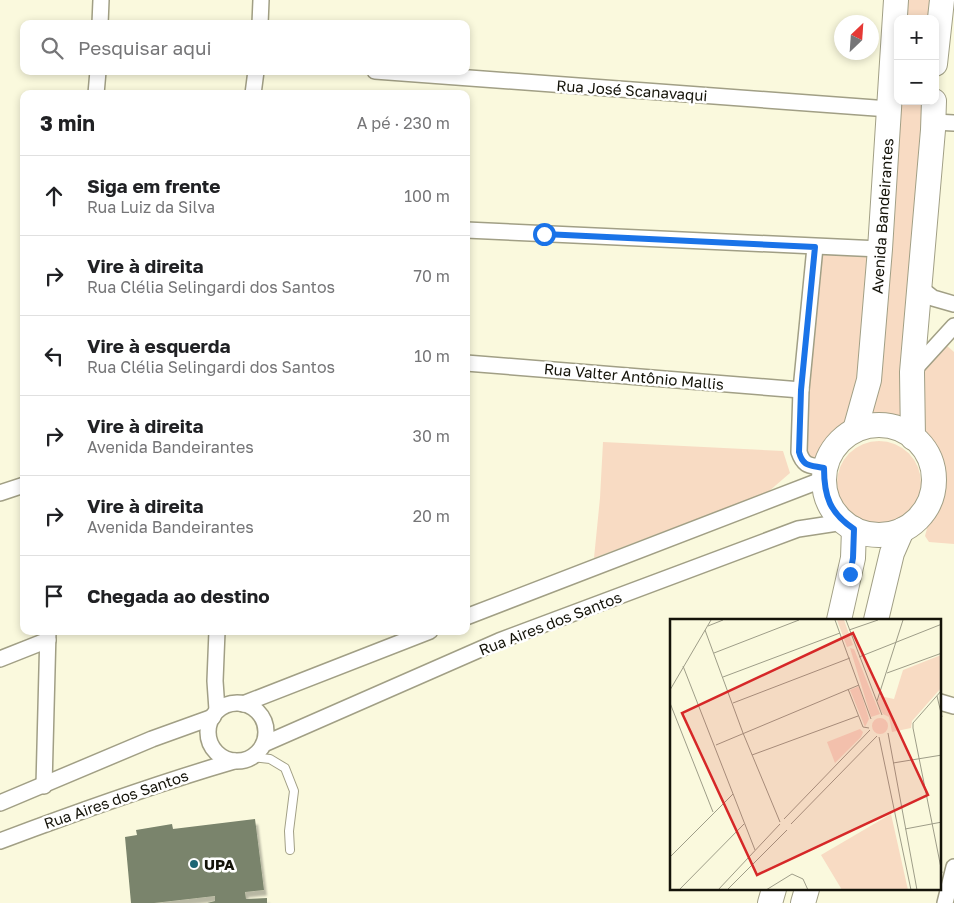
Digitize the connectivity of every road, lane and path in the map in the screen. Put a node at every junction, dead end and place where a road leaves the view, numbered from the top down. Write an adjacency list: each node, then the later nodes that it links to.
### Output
1 (101, 0): 5 (street)
2 (261, 0): 6 (street)
3 (896, 0): 7 (main road, Avenida Bandeirantes)
4 (942, 0): 8 (main road)
5 (100, 20)
6 (260, 20)
7 (895, 60)
8 (935, 60)
9 (894, 70): 15 (main road, Avenida Bandeirantes)
10 (98, 75): 13 (street)
11 (255, 75): 14 (street)
12 (429, 75): 15 (street, Rua José Scanavaqui)
13 (96, 90)
14 (254, 90)
15 (889, 109): 19 (main road, Avenida Bandeirantes)
16 (941, 115): 20 (main road)
17 (470, 230): 18 (street)
18 (815, 247): 19 (street); 25 (street)
19 (880, 249): 26 (main road, Avenida Bandeirantes)
20 (920, 288): 21 (street); 24 (main road)
21 (954, 304)
22 (954, 326): 24 (street)
23 (470, 363): 25 (street, Rua Valter Antônio Mallis)
24 (912, 372): 27 (main road)
25 (801, 390): 28 (street)
26 (855, 430): 27 (main road); 28 (main road)
27 (913, 438): 32 (main road)
28 (824, 474): 31 (main road); 33 (street)
29 (20, 486): 30 (street)
30 (0, 493)
31 (849, 525): 32 (main road); 34 (main road); 42 (street, Rua Aires dos Santos)
32 (902, 530): 35 (main road)
33 (470, 615)
34 (839, 619)
35 (876, 619)
36 (48, 635): 39 (street); 45 (street)
37 (217, 635): 41 (street)
38 (420, 635): 40 (street)
39 (0, 659)
40 (243, 704): 41 (street); 42 (street)
41 (215, 714): 44 (street); 45 (street)
42 (264, 744): 43 (street, Rua Aires dos Santos)
43 (252, 757): 44 (street, Rua Aires dos Santos); 48 (lane)
44 (234, 760): 47 (street, Rua Aires dos Santos)
45 (44, 786): 46 (street)
46 (0, 803)
47 (0, 841)
48 (290, 850)
49 (954, 867): 54 (street)
50 (774, 890): 52 (main road)
51 (807, 890): 53 (main road)
52 (770, 903)
53 (803, 903)
54 (946, 903)

